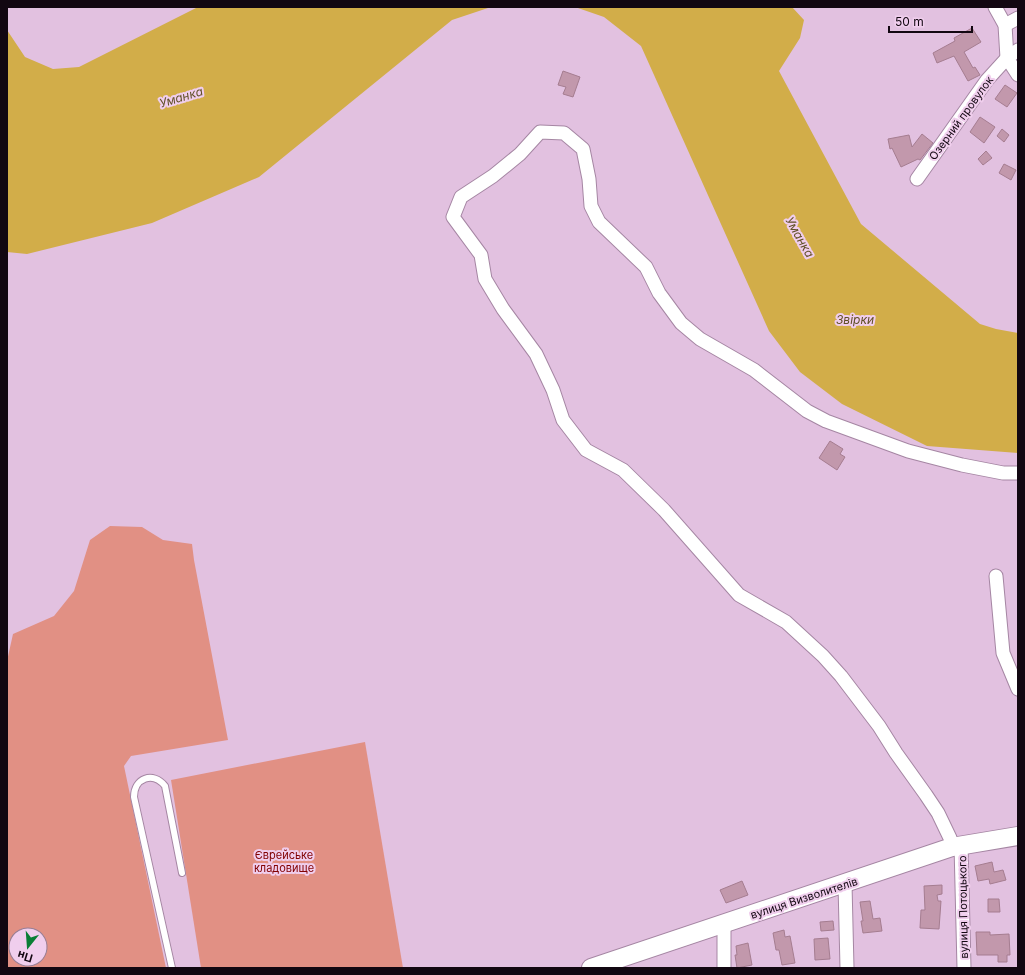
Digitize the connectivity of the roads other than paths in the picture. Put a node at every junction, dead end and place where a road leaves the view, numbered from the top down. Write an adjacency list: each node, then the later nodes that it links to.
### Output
1 (995, 7): 3 (street)
2 (1018, 18): 3 (street)
3 (1005, 25): 5 (street)
4 (1018, 50): 5 (street, Озерний провулок)
5 (1006, 58): 6 (street); 7 (street, Озерний провулок)
6 (1018, 75)
7 (917, 179)
8 (1018, 474): 12 (street)
9 (996, 576): 10 (street)
10 (1018, 689)
11 (1018, 836): 12 (main road, вулиця Визволителів)
12 (957, 846): 14 (main road, вулиця Визволителів); 21 (street, вулиця Потоцького)
13 (182, 873): 17 (lane)
14 (845, 884): 15 (main road, вулиця Визволителів); 20 (street)
15 (724, 924): 16 (main road, вулиця Визволителів); 19 (street)
16 (614, 964): 18 (main road, вулиця Визволителів)
17 (172, 968)
18 (591, 968)
19 (724, 968)
20 (847, 968)
21 (964, 968)

